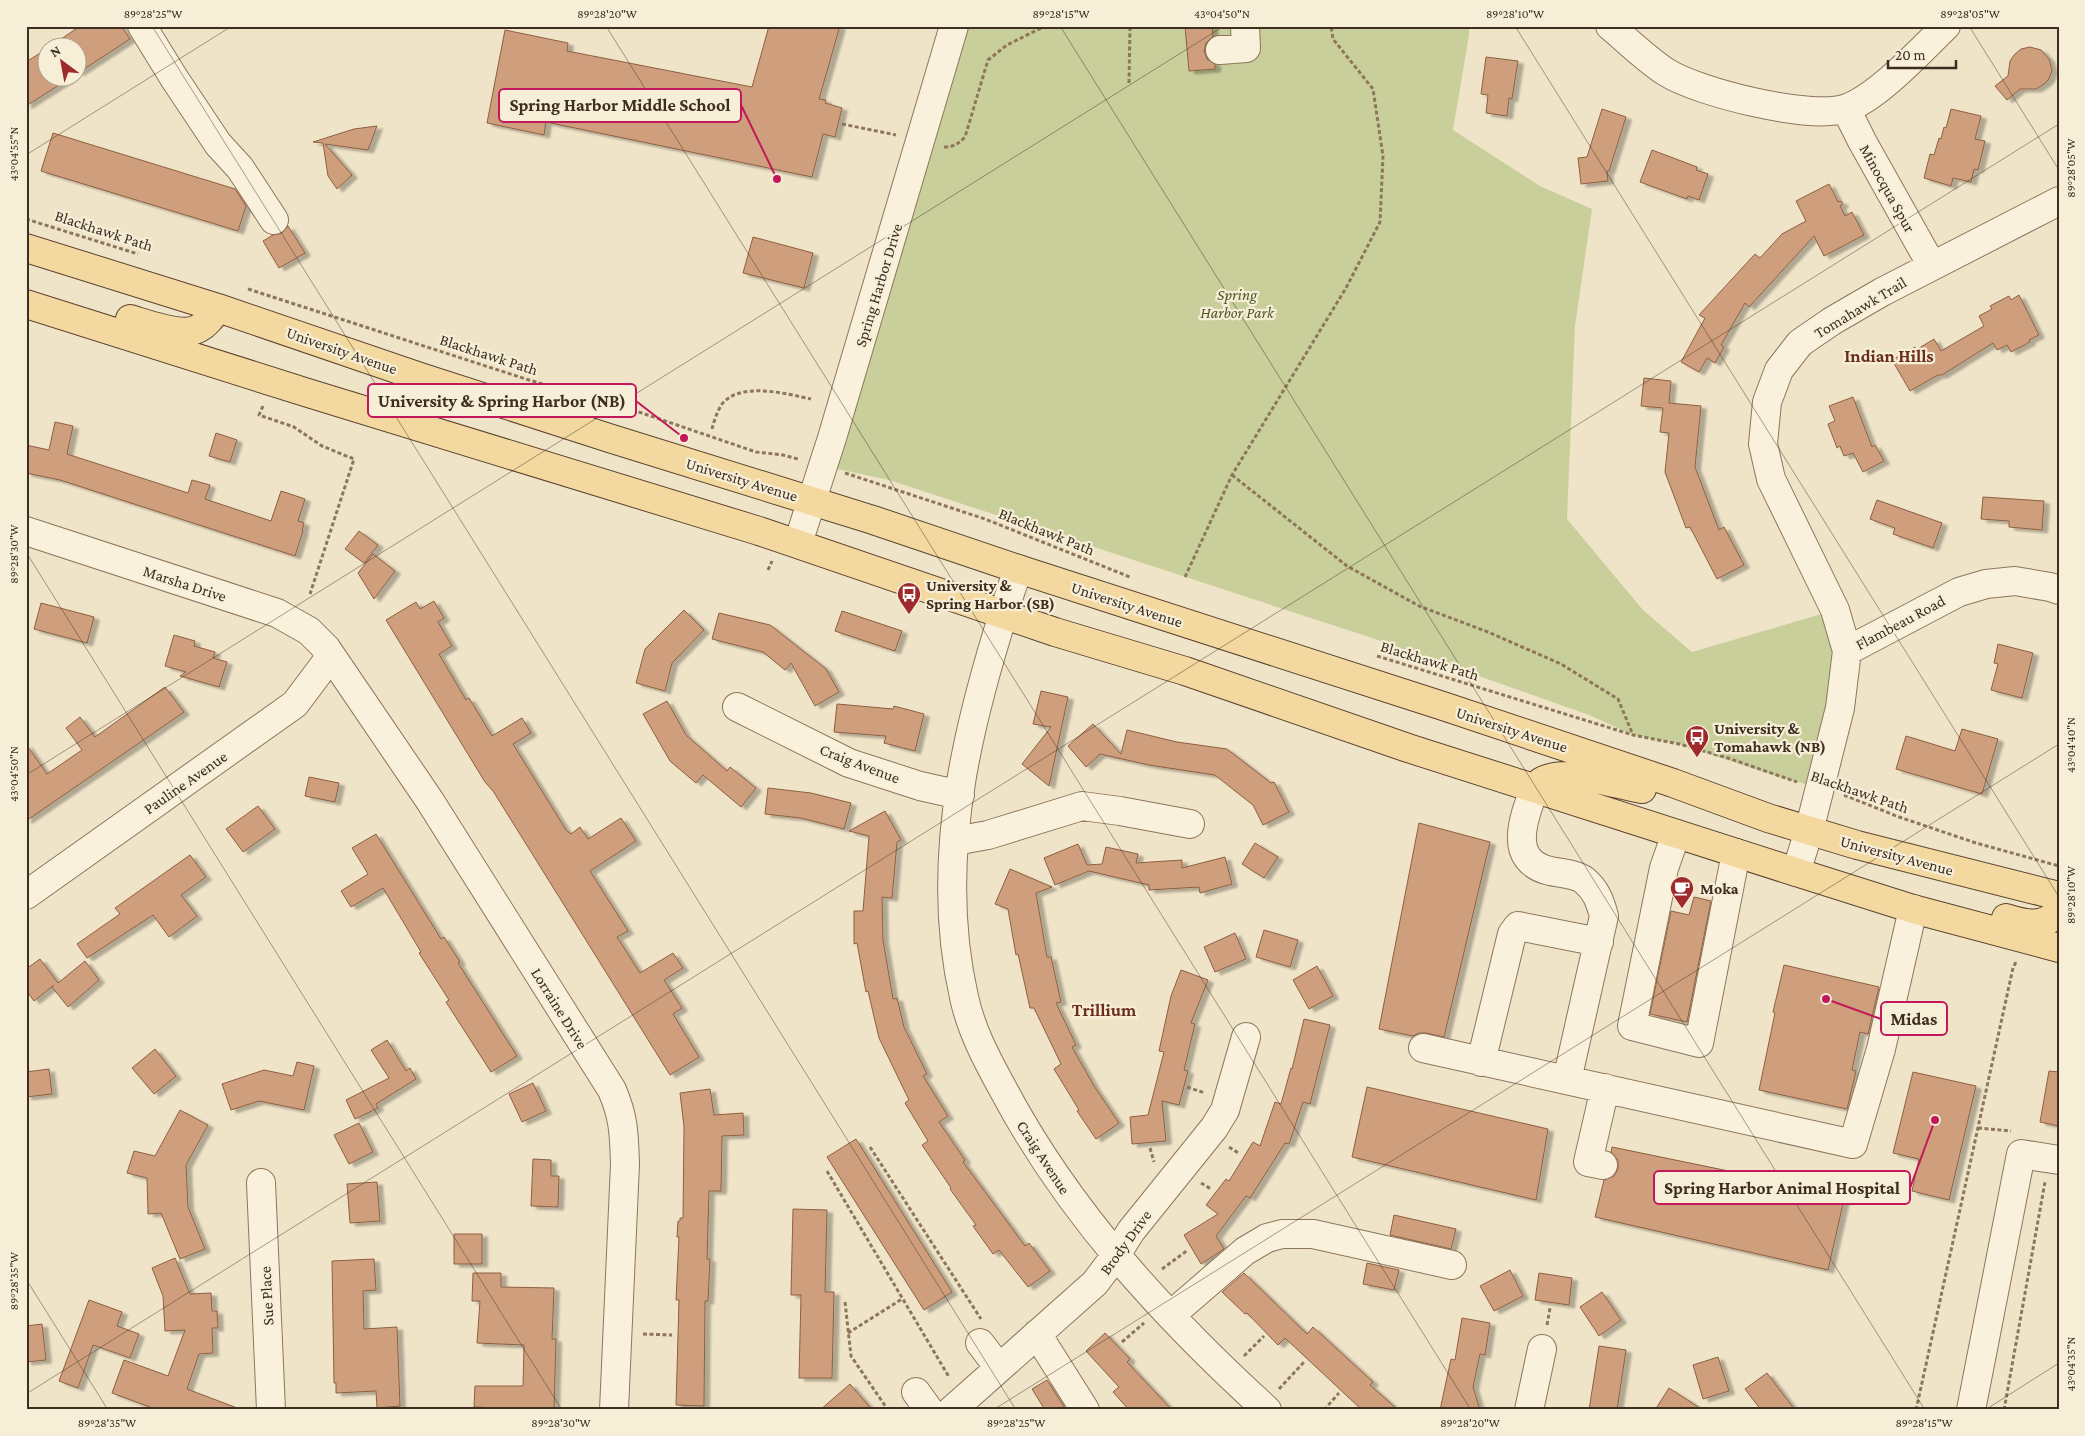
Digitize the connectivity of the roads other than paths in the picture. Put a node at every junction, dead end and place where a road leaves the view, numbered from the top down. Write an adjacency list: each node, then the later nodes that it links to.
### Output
1 (142, 26): 9 (street)
2 (954, 26): 15 (street, Spring Harbor Drive)
3 (1245, 26): 6 (street)
4 (1610, 26): 7 (street)
5 (1946, 26): 7 (street)
6 (1220, 50)
7 (1846, 109): 11 (street, Minocqua Spur)
8 (2059, 201): 11 (street, Tomahawk Trail)
9 (274, 220)
10 (26, 248): 14 (main road, University Avenue)
11 (1932, 266): 21 (street, Tomahawk Trail)
12 (26, 297): 14 (main road)
13 (26, 304): 17 (main road)
14 (218, 308): 15 (main road, University Avenue)
15 (812, 500): 17 (street, Spring Harbor Drive); 18 (main road, University Avenue)
16 (26, 531): 22 (street, Marsha Drive)
17 (798, 544): 20 (main road)
18 (1018, 569): 20 (street, Craig Avenue); 26 (main road, University Avenue)
19 (2059, 590): 21 (street, Flambeau Road)
20 (1003, 614): 24 (main road); 25 (street, Craig Avenue)
21 (1846, 651): 28 (street, Flambeau Road)
22 (331, 656): 33 (street, Pauline Avenue); 56 (street, Lorraine Drive)
23 (737, 707): 25 (street, Craig Avenue)
24 (1535, 788): 26 (main road); 29 (main road); 37 (street)
25 (960, 795): 30 (street, Craig Avenue)
26 (1713, 798): 28 (main road, University Avenue)
27 (1190, 824): 30 (street)
28 (1809, 831): 32 (street, Flambeau Road); 34 (main road, University Avenue)
29 (1676, 834): 31 (main road); 31 (street)
30 (955, 840): 47 (street, Craig Avenue)
31 (1736, 853): 32 (main road)
32 (1796, 872): 35 (main road)
33 (26, 895)
34 (2059, 896)
35 (1913, 909): 36 (main road); 38 (main road); 43 (street)
36 (2059, 911)
37 (1599, 942): 41 (street); 42 (street)
38 (2059, 948)
39 (1246, 1037): 47 (street, Brody Drive)
40 (1423, 1048): 41 (street)
41 (1481, 1062): 42 (street)
42 (1567, 1080): 43 (street)
43 (1605, 1088): 45 (street)
44 (2055, 1159): 60 (street)
45 (1603, 1165)
46 (261, 1183): 55 (street, Sue Place)
47 (1116, 1255): 49 (street, Craig Avenue); 51 (street, Brody Drive)
48 (1452, 1265): 49 (street)
49 (1160, 1317): 54 (street, Craig Avenue)
50 (981, 1332): 53 (street)
51 (1037, 1334): 53 (street, Brody Drive); 58 (street)
52 (1542, 1349): 59 (street)
53 (999, 1368): 57 (street, Brody Drive)
54 (1272, 1401)
55 (271, 1410)
56 (614, 1410)
57 (952, 1410)
58 (1085, 1410)
59 (1529, 1410)
60 (1972, 1410)

